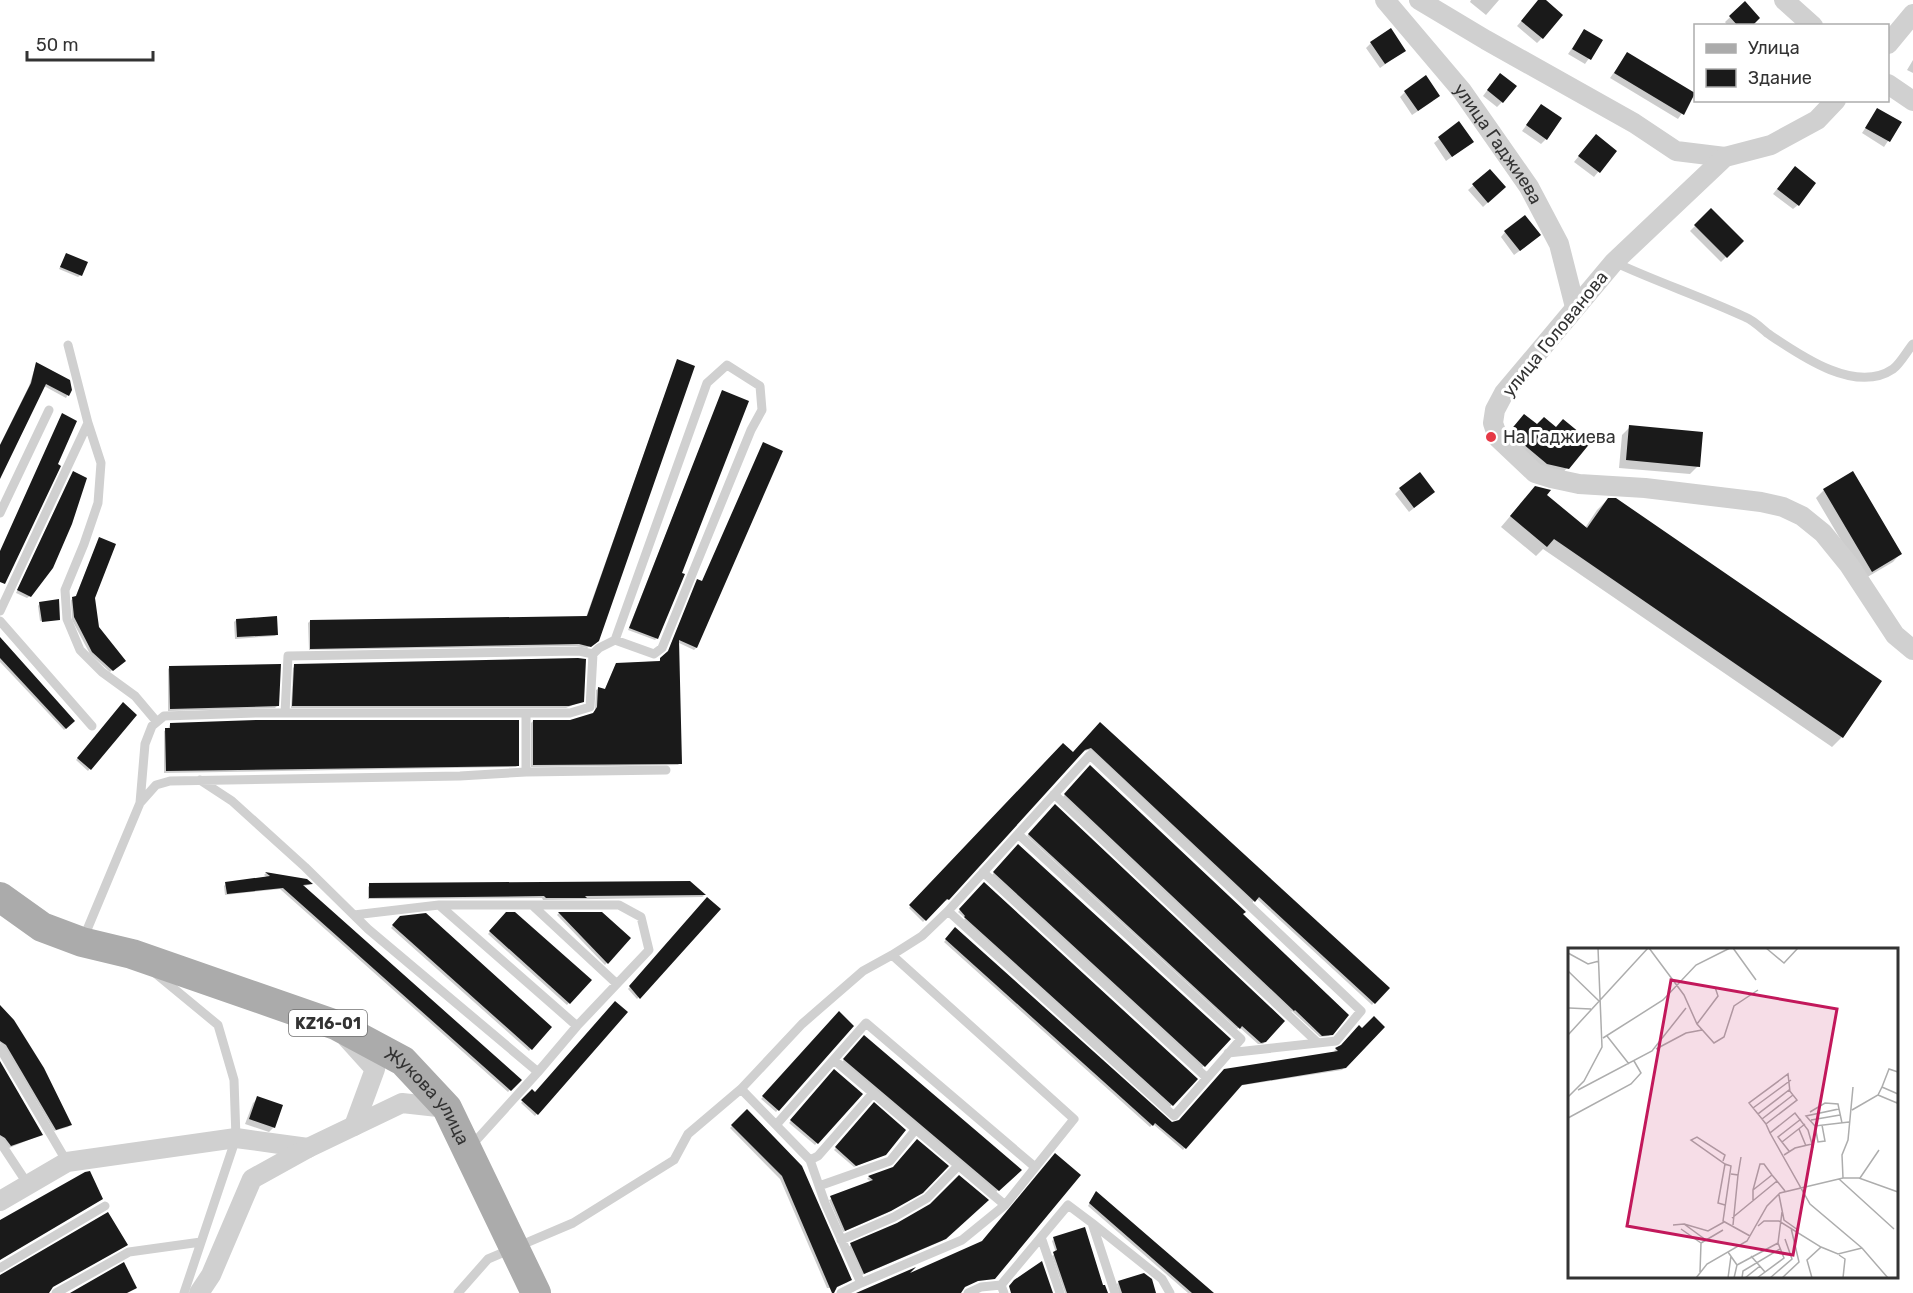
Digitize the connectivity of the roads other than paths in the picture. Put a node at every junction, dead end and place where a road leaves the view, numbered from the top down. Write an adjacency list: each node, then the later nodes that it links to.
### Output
1 (1385, 0): 12 (street, улица Гаджиева)
2 (1419, 0): 10 (street)
3 (1784, 0): 5 (street)
4 (1913, 14): 6 (street)
5 (1812, 24)
6 (1889, 42)
7 (1889, 85): 8 (street)
8 (1913, 101)
9 (1834, 102): 10 (street, улица Голованова)
10 (1725, 157): 11 (street, улица Голованова)
11 (1614, 262): 12 (street, улица Голованова); 13 (lane)
12 (1575, 308): 21 (street, улица Голованова)
13 (1913, 344)
14 (69, 345): 16 (lane)
15 (49, 410): 17 (lane)
16 (88, 423): 18 (lane); 25 (lane)
17 (0, 513)
18 (0, 611)
19 (0, 621): 26 (lane)
20 (615, 640): 20 (lane); 22 (lane)
21 (1913, 650)
22 (593, 654): 23 (lane); 24 (lane)
23 (285, 713): 24 (lane); 25 (lane)
24 (526, 713): 28 (lane)
25 (157, 722): 31 (lane)
26 (92, 726)
27 (666, 770): 28 (lane)
28 (526, 772): 29 (lane)
29 (200, 780): 31 (lane); 38 (lane)
30 (1054, 794): 32 (lane); 45 (lane); 45 (lane)
31 (140, 803): 39 (lane)
32 (1018, 834): 33 (lane); 47 (lane)
33 (983, 872): 37 (lane); 50 (lane)
34 (0, 897): 39 (main road, Жукова улица / KZ16-01)
35 (439, 905): 36 (lane); 38 (lane); 44 (lane)
36 (532, 905): 42 (lane); 42 (lane)
37 (948, 911): 41 (lane); 50 (lane)
38 (354, 915): 49 (lane)
39 (82, 942): 40 (main road, Жукова улица / KZ16-01)
40 (132, 954): 43 (main road, Жукова улица / KZ16-01); 57 (lane)
41 (892, 955): 51 (lane); 64 (lane)
42 (617, 984): 44 (lane)
43 (336, 1025): 53 (main road, Жукова улица / KZ16-01); 55 (street)
44 (577, 1026): 49 (lane)
45 (1318, 1043): 47 (lane)
46 (0, 1048): 62 (lane)
47 (1228, 1053): 50 (lane)
48 (834, 1060): 52 (lane); 54 (lane); 64 (lane)
49 (538, 1072): 60 (lane)
50 (1207, 1078)
51 (741, 1089): 54 (lane); 74 (lane)
52 (873, 1093): 56 (lane); 61 (lane)
53 (447, 1108): 55 (street); 60 (main road, Жукова улица / KZ16-01)
54 (776, 1125): 61 (lane)
55 (354, 1126): 59 (street)
56 (916, 1129): 63 (lane); 66 (lane)
57 (236, 1138): 59 (street); 62 (street); 73 (lane)
58 (0, 1142): 65 (lane)
59 (308, 1148): 80 (street)
60 (467, 1150): 74 (main road, Жукова улица / KZ16-01)
61 (810, 1160): 66 (lane)
62 (67, 1162): 65 (street)
63 (958, 1166): 68 (lane); 72 (lane)
64 (1035, 1167): 68 (lane)
65 (27, 1183): 67 (street)
66 (819, 1186): 72 (lane)
67 (0, 1201)
68 (1005, 1205): 76 (lane)
69 (105, 1206): 75 (lane)
70 (1092, 1223): 71 (lane); 86 (lane); 87 (lane)
71 (1041, 1237): 77 (lane); 85 (lane)
72 (841, 1240): 76 (lane)
73 (201, 1242): 78 (lane); 79 (lane)
74 (515, 1246): 81 (lane); 82 (main road, Жукова улица / KZ16-01)
75 (0, 1268)
76 (861, 1283): 83 (lane)
77 (1002, 1289): 84 (lane)
78 (56, 1293)
79 (184, 1293)
80 (199, 1293)
81 (458, 1293)
82 (536, 1293)
83 (841, 1293)
84 (968, 1293)
85 (1060, 1293)
86 (1114, 1293)
87 (1170, 1293)

